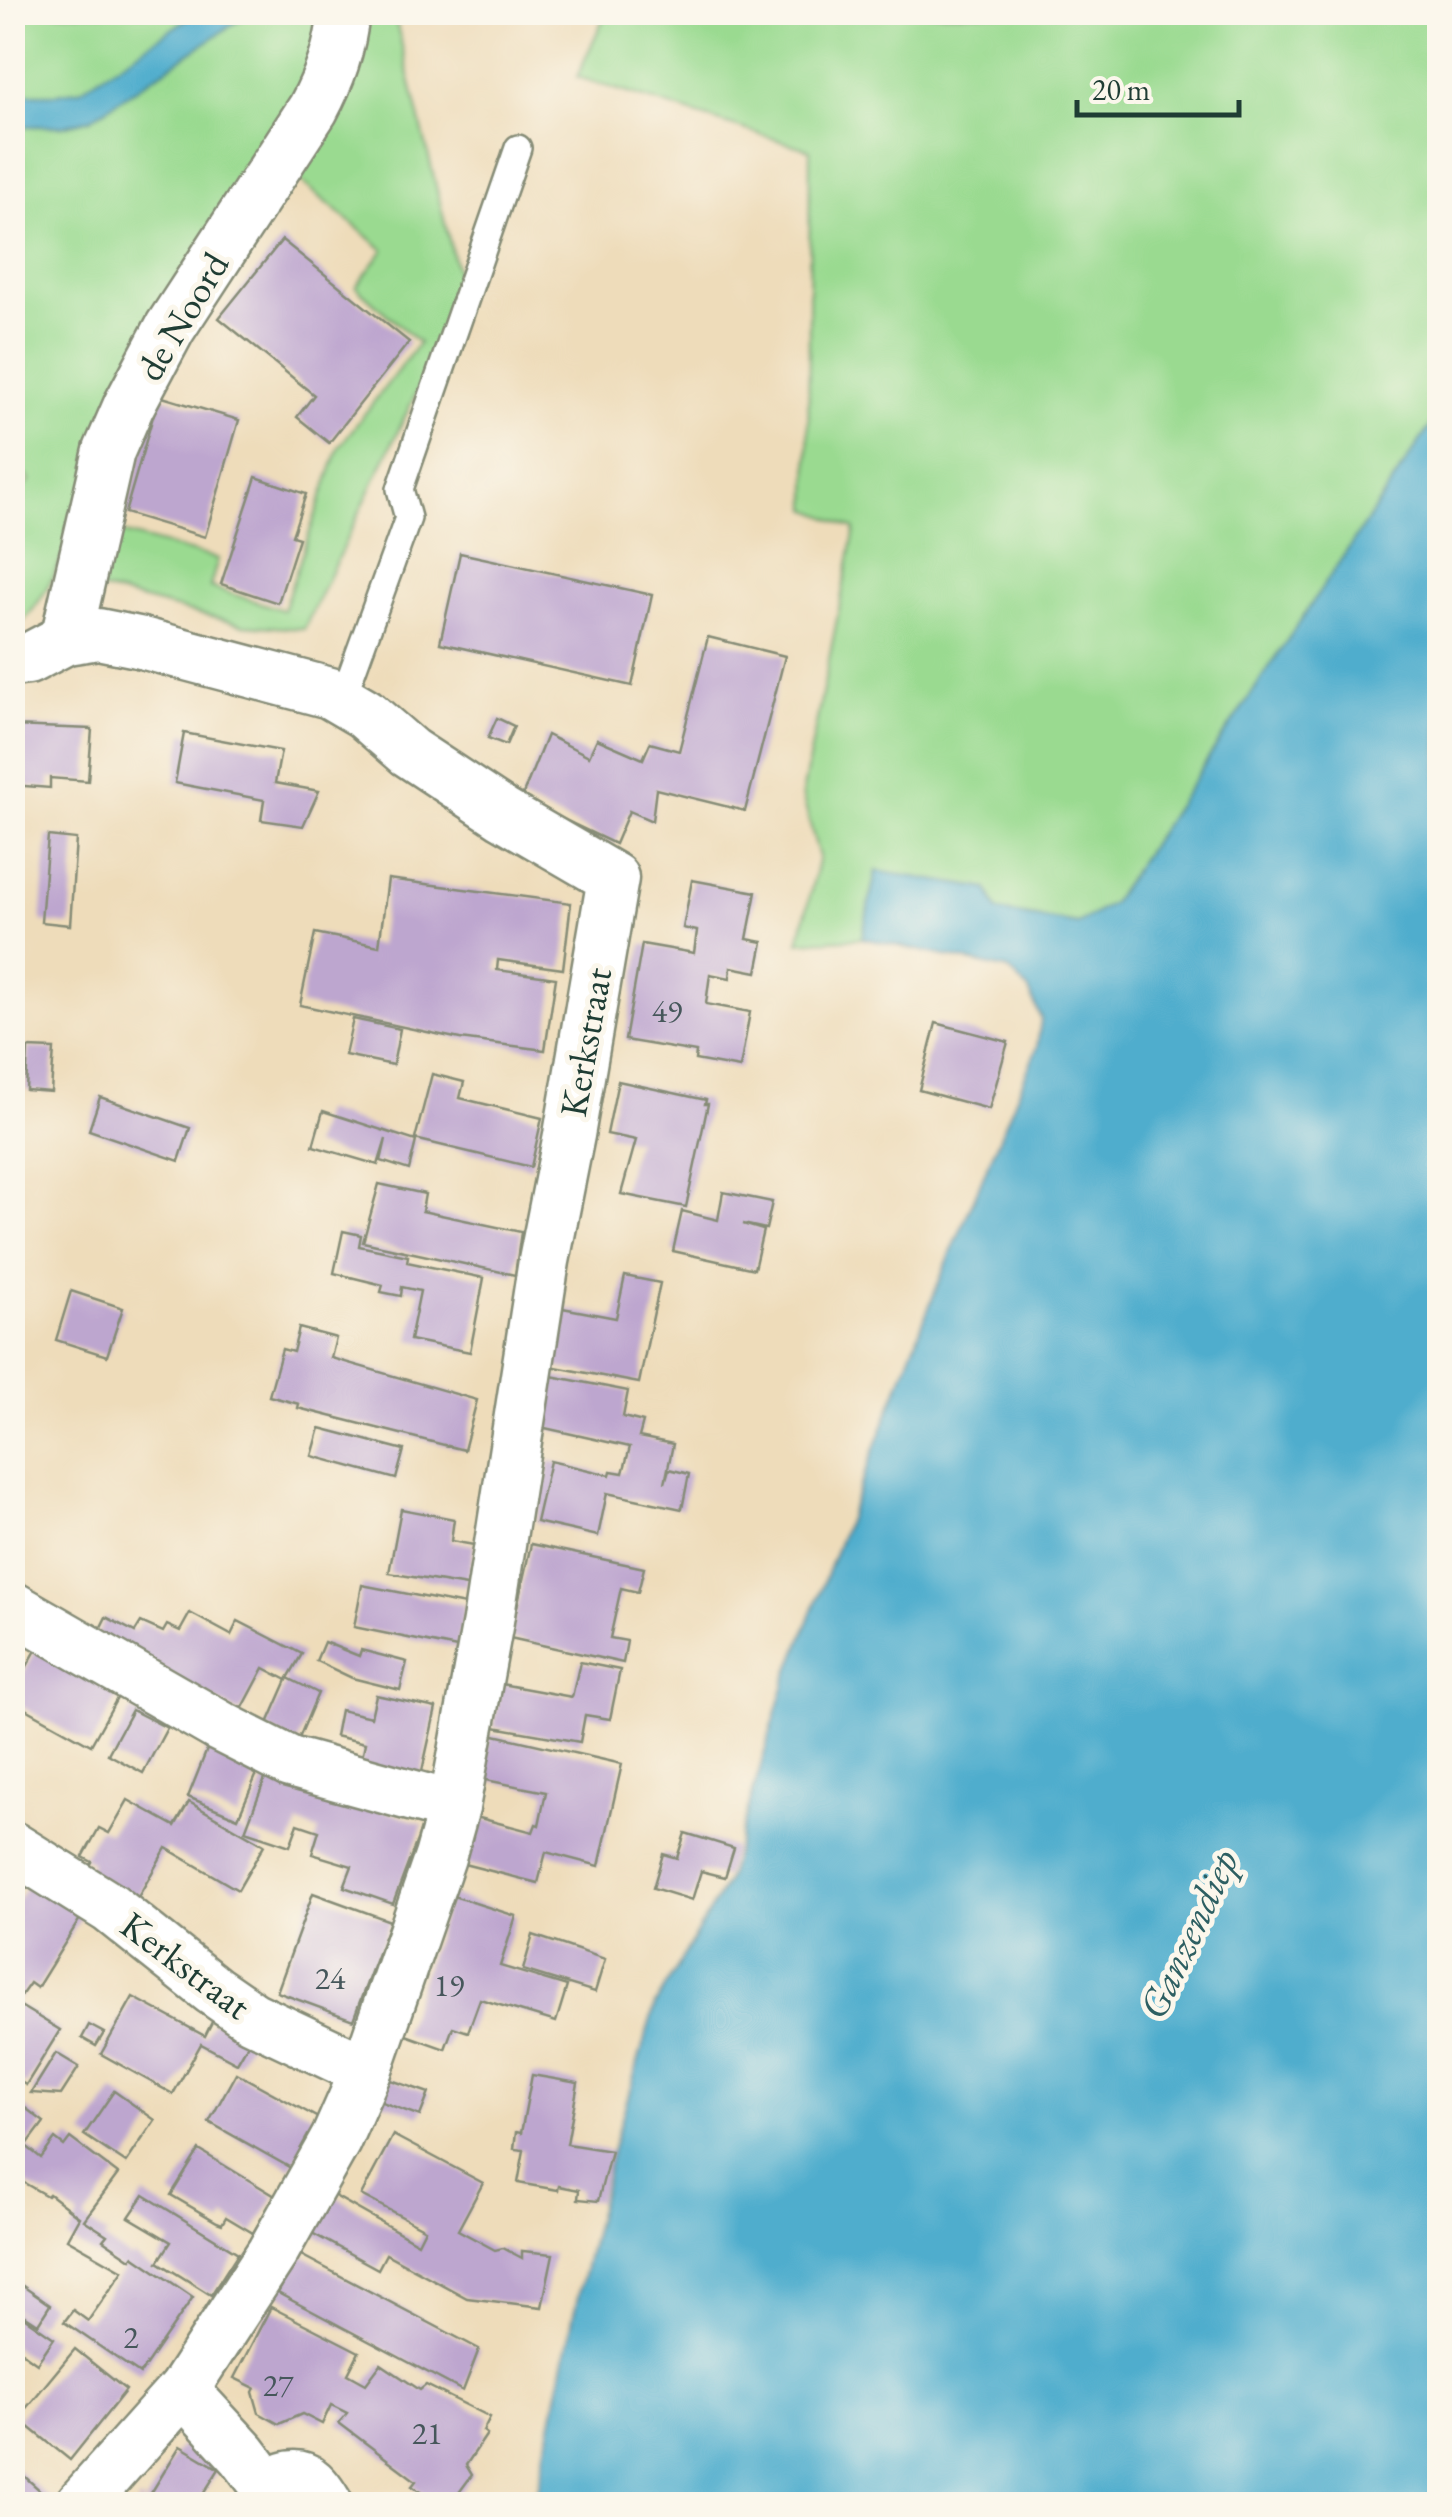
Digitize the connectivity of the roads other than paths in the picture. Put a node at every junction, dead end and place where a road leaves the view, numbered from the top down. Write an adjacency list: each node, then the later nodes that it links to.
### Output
1 (344, 12): 3 (street, de Noord)
2 (518, 148): 5 (lane)
3 (66, 639): 4 (street); 5 (street, Kerkstraat)
4 (12, 661)
5 (342, 700): 7 (street, Kerkstraat)
6 (12, 1607): 7 (street)
7 (454, 1807): 9 (street, Kerkstraat)
8 (12, 1847): 9 (street, Kerkstraat)
9 (366, 2071): 10 (street, Kerkstraat)
10 (183, 2390): 11 (street); 12 (street, Kerkstraat)
11 (274, 2495): 13 (street)
12 (81, 2504)
13 (327, 2504)

